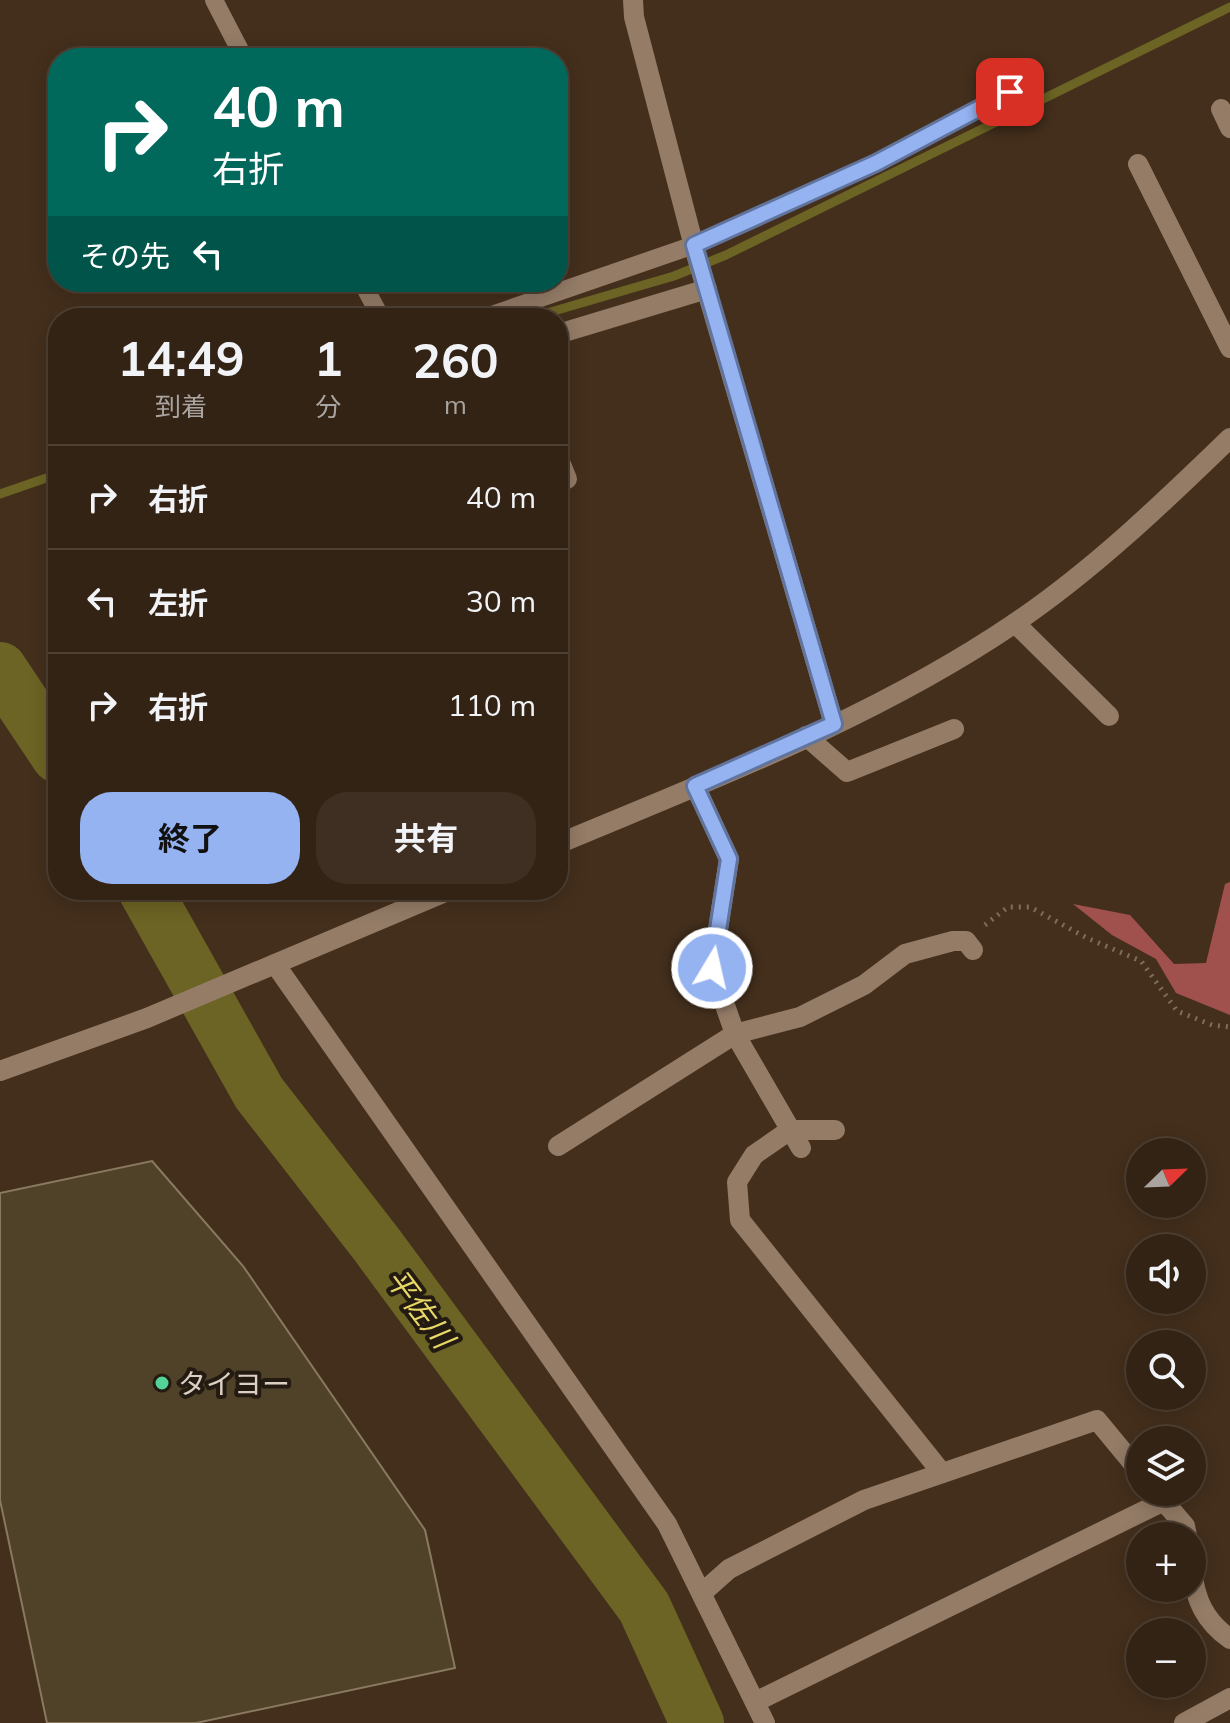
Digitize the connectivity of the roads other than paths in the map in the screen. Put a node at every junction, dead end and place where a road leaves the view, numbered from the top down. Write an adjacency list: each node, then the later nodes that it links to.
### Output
1 (214, 0): 3 (lane)
2 (633, 0): 6 (street)
3 (239, 48)
4 (1010, 92): 6 (lane)
5 (1138, 164): 12 (street)
6 (695, 250): 7 (street); 8 (lane)
7 (705, 283): 11 (street); 16 (street)
8 (568, 291)
9 (564, 292): 10 (lane)
10 (514, 308)
11 (568, 331)
12 (1230, 348)
13 (1230, 438): 14 (street)
14 (1015, 623): 15 (street); 16 (street)
15 (1109, 716)
16 (834, 724): 18 (street)
17 (954, 729): 18 (street)
18 (806, 736): 19 (street)
19 (695, 786): 20 (street); 24 (street)
20 (568, 840)
21 (427, 900): 23 (street)
22 (970, 945): 24 (street)
23 (268, 968): 25 (street); 34 (street)
24 (735, 1034): 27 (street); 28 (street)
25 (0, 1071)
26 (835, 1130): 27 (street)
27 (796, 1139): 30 (street)
28 (558, 1146)
29 (1126, 1455): 30 (street)
30 (942, 1473): 34 (street)
31 (1142, 1506): 38 (street)
32 (1168, 1506): 33 (street)
33 (1182, 1522)
34 (702, 1593): 38 (street)
35 (1199, 1602): 36 (street)
36 (1230, 1639)
37 (1230, 1698): 40 (street)
38 (755, 1702): 39 (street)
39 (765, 1723)
40 (1184, 1723)

